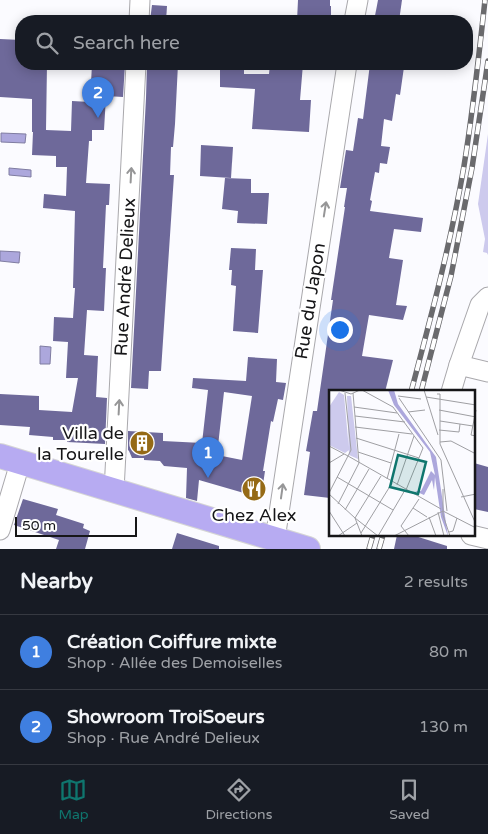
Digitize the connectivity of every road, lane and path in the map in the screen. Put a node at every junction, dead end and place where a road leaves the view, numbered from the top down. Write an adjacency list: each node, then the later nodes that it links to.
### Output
1 (140, 0): 3 (street)
2 (358, 0): 4 (street)
3 (139, 15)
4 (355, 15)
5 (136, 70): 12 (street, Rue André Delieux, one-way to 5)
6 (347, 70): 16 (street, Rue du Japon, one-way to 6)
7 (488, 297): 8 (street)
8 (459, 365): 9 (street); 10 (street)
9 (488, 372)
10 (452, 390)
11 (10, 460): 12 (main road); 13 (street)
12 (114, 491): 16 (main road)
13 (0, 530)
14 (475, 536): 15 (street)
15 (488, 539)
16 (261, 541): 17 (main road)
17 (308, 549)

